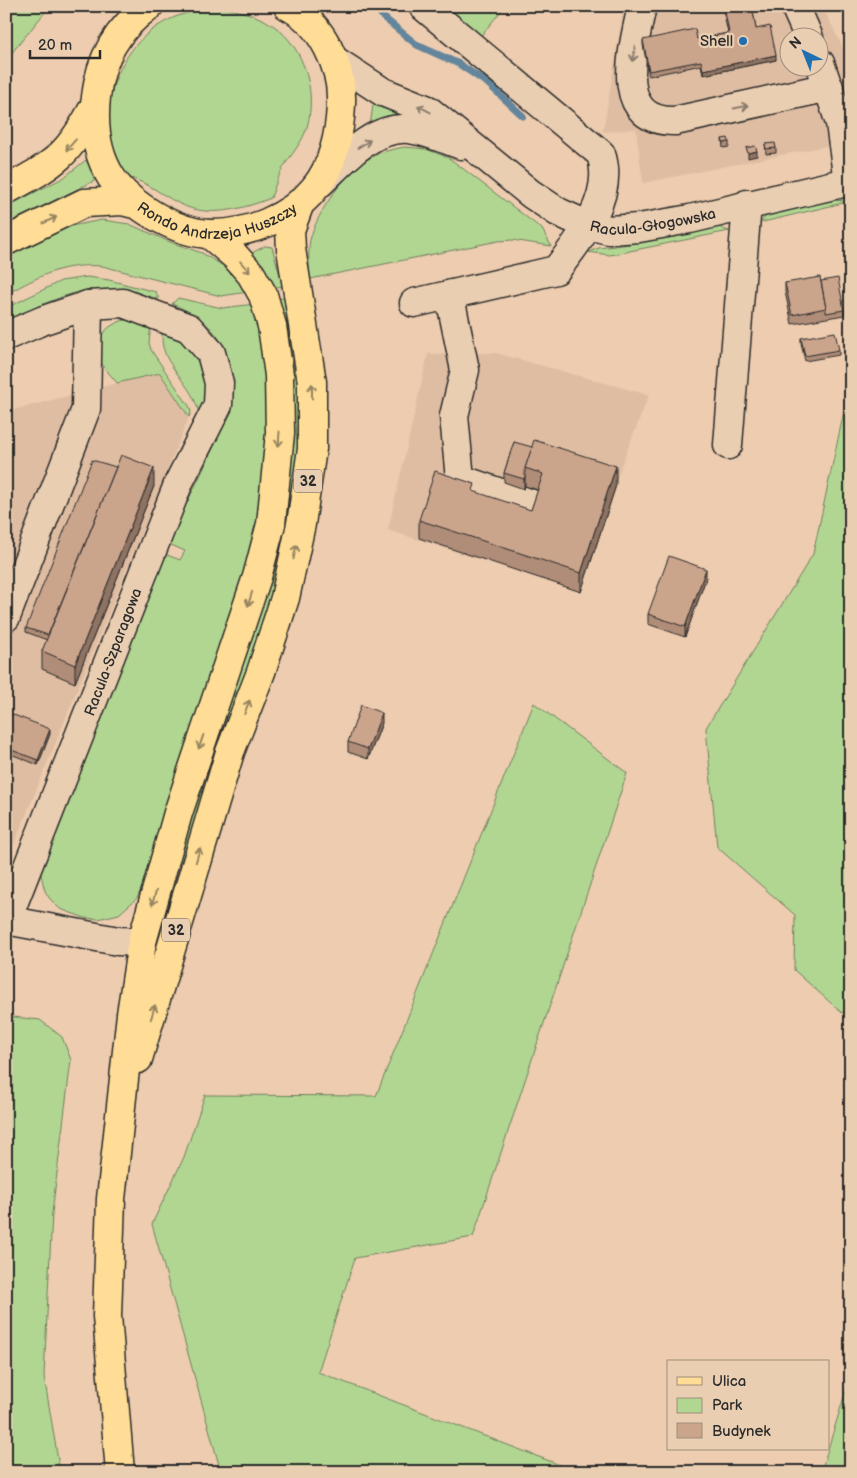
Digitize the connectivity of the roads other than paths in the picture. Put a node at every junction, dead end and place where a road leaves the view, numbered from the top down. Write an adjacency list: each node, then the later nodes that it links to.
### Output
1 (149, 6): 10 (main road, Rondo Andrzeja Huszczy / 32)
2 (424, 6): 17 (street)
3 (642, 6): 8 (street, one-way to 8)
4 (795, 6): 6 (street)
5 (297, 10): 7 (main road, Rondo Andrzeja Huszczy / 32)
6 (805, 28)
7 (334, 60): 11 (street, Racula-Głogowska, one-way to 7); 14 (main road, Rondo Andrzeja Huszczy / 32)
8 (814, 78)
9 (825, 78): 12 (street)
10 (95, 103): 13 (main road, one-way to 13); 16 (main road, Rondo Andrzeja Huszczy / 32)
11 (476, 150): 14 (street, Racula-Głogowska, one-way to 11); 17 (street, Racula-Głogowska)
12 (849, 182): 15 (street, Racula-Głogowska)
13 (6, 190)
14 (308, 195): 18 (main road, Rondo Andrzeja Huszczy / 32); 29 (main road, 32, one-way to 14)
15 (747, 204): 17 (street, Racula-Głogowska); 24 (street)
16 (138, 205): 18 (main road, Rondo Andrzeja Huszczy / 32); 19 (main road, one-way to 16)
17 (587, 225): 20 (street)
18 (208, 234): 28 (main road, 32, one-way to 28)
19 (6, 241)
20 (452, 294): 21 (street); 25 (street)
21 (414, 303)
22 (88, 305): 23 (street); 26 (street); 27 (street, Racula-Szparagowa)
23 (6, 336)
24 (728, 445)
25 (532, 504)
26 (6, 617)
27 (6, 921): 28 (street)
28 (142, 942): 29 (main road, 32)
29 (122, 1108): 30 (main road, 32)
30 (120, 1472)

